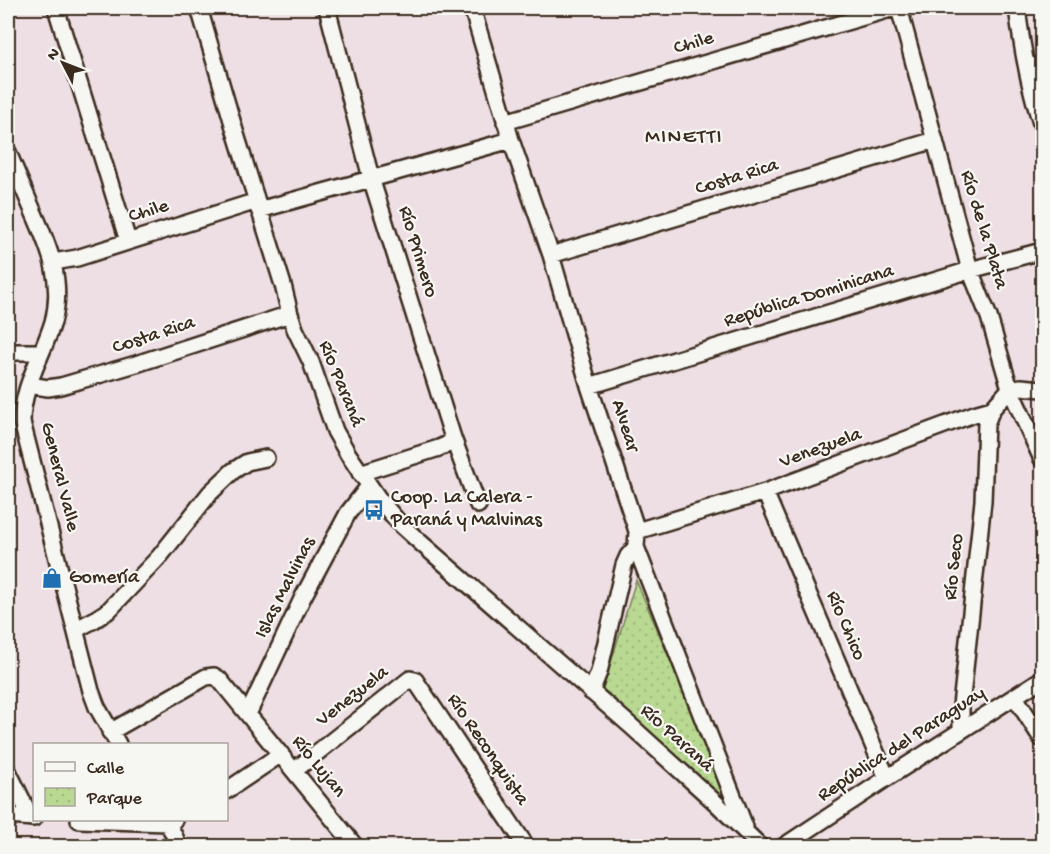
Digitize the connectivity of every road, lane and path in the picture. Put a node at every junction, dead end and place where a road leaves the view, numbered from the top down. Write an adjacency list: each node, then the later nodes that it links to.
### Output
1 (56, 8): 17 (street)
2 (199, 8): 16 (street, Río Paraná)
3 (327, 8): 15 (street, Río Primero)
4 (472, 8): 10 (street, Alvear)
5 (894, 8): 10 (street, Chile)
6 (899, 8): 13 (street, Río de la Plata)
7 (1017, 8): 8 (street)
8 (1026, 64): 9 (street); 11 (street)
9 (1042, 68)
10 (505, 122): 12 (street, Alvear)
11 (1042, 126)
12 (511, 140): 15 (street, Chile); 19 (street, Alvear)
13 (935, 140): 19 (street, Costa Rica); 21 (street, Río de la Plata)
14 (8, 152): 20 (street, General Valle)
15 (371, 178): 16 (street, Chile); 30 (street, Río Primero)
16 (258, 206): 17 (street, Chile); 22 (street, Río Paraná)
17 (128, 241): 20 (street, Chile)
18 (1042, 251): 21 (street, República Dominicana)
19 (551, 255): 26 (street, Alvear)
20 (54, 262): 23 (street, General Valle)
21 (970, 270): 26 (street, República Dominicana); 27 (street, Río de la Plata)
22 (290, 314): 25 (street, Costa Rica); 33 (street, Río Paraná)
23 (41, 352): 24 (street); 25 (street, General Valle)
24 (8, 354)
25 (29, 386): 39 (street, General Valle)
26 (589, 386): 37 (street, Alvear)
27 (1010, 389): 28 (street); 29 (street); 32 (street, Río de la Plata)
28 (1042, 389)
29 (992, 409): 35 (street, Venezuela); 45 (street, Río Seco)
30 (453, 438): 33 (street); 36 (street, Río Primero)
31 (266, 458): 39 (street)
32 (1042, 459)
33 (360, 472): 34 (street, Río Paraná)
34 (369, 486): 42 (street, Río Paraná); 44 (street, Islas Malvinas)
35 (765, 492): 37 (street, Venezuela); 51 (street, Río Chico)
36 (478, 505)
37 (637, 531): 38 (street, Alvear)
38 (636, 547): 42 (street); 56 (street, Alvear)
39 (77, 629): 46 (street, General Valle)
40 (410, 679): 50 (street, Venezuela); 59 (street, Río Reconquista)
41 (1042, 679): 43 (street, República del Paraguay)
42 (591, 692): 56 (street, Río Paraná)
43 (1015, 697): 45 (street, República del Paraguay); 47 (street)
44 (248, 714): 46 (street, Río Lujan); 48 (street, Río Lujan)
45 (961, 730): 51 (street, República del Paraguay)
46 (114, 738)
47 (1042, 739)
48 (281, 754): 50 (street, Río Lujan); 52 (street)
49 (8, 771): 54 (street)
50 (294, 771): 57 (street, Río Lujan)
51 (887, 777): 61 (street, República del Paraguay)
52 (228, 789)
53 (8, 816): 54 (street)
54 (33, 818)
55 (169, 821): 58 (street)
56 (748, 833): 60 (street, Alvear)
57 (348, 844)
58 (179, 846)
59 (526, 846)
60 (760, 846)
61 (784, 846)

